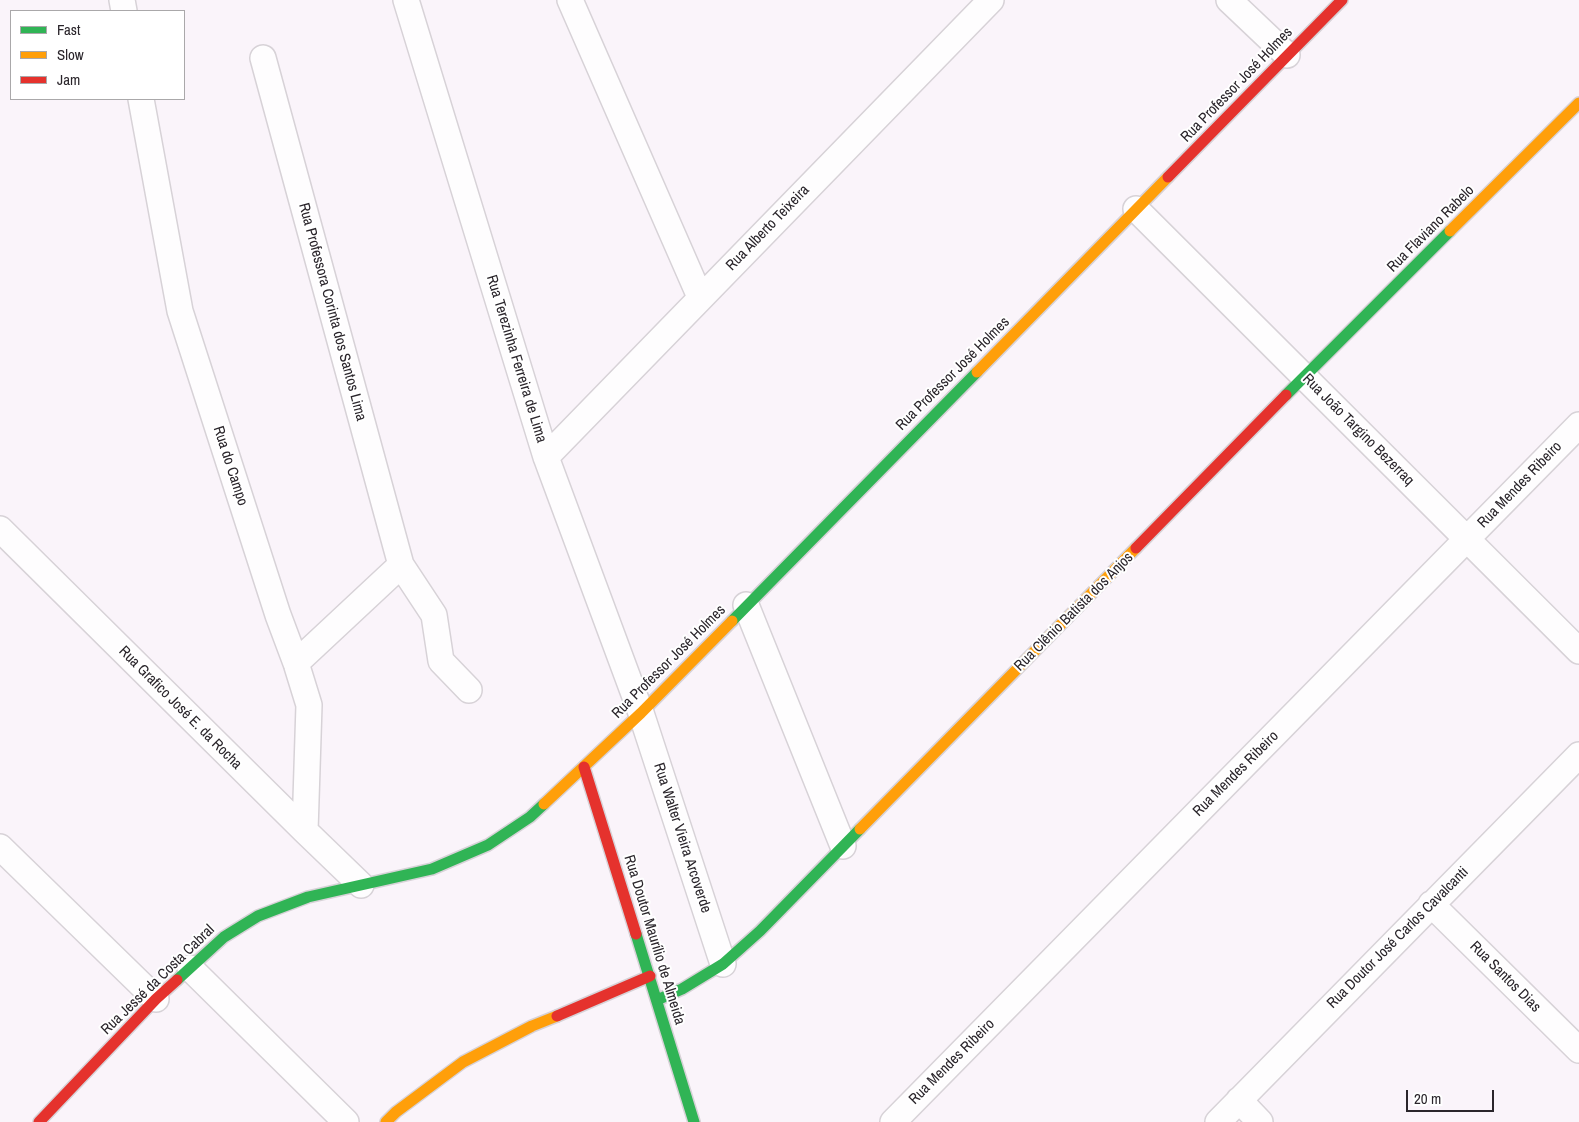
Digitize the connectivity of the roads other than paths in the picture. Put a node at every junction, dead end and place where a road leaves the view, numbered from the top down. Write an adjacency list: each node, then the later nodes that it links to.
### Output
1 (406, 0): 14 (street, Rua Terezinha Ferreira de Lima)
2 (570, 0): 11 (street)
3 (991, 0): 11 (street, Rua Alberto Teixeira)
4 (1229, 0): 6 (street)
5 (1342, 0): 6 (street, Rua Professor José Holmes)
6 (1287, 55): 10 (street, Rua Professor José Holmes)
7 (263, 58): 17 (street, Rua Professora Corinta dos Santos Lima)
8 (140, 100): 20 (street, Rua do Campo)
9 (1579, 102): 12 (street, Rua Flaviano Rabelo)
10 (1136, 209): 12 (street, Rua João Targino Bezerraq); 18 (street, Rua Professor José Holmes)
11 (700, 297): 14 (street, Rua Alberto Teixeira)
12 (1304, 378): 16 (street, Rua João Targino Bezerraq); 26 (street, Rua Clênio Batista dos Anjos)
13 (1579, 425): 16 (street, Rua Mendes Ribeiro)
14 (546, 457): 22 (street, Rua Terezinha Ferreira de Lima)
15 (0, 529): 25 (street, Rua Grafico José E. da Rocha)
16 (1467, 539): 19 (street, Rua João Targino Bezerraq); 41 (street, Rua Mendes Ribeiro)
17 (401, 565): 20 (street); 21 (street, Rua Professora Corinta dos Santos Lima)
18 (746, 605): 22 (street, Rua Professor José Holmes); 26 (street)
19 (1579, 652)
20 (296, 663): 25 (street, Rua do Campo)
21 (468, 690)
22 (641, 713): 24 (street, Rua Professor José Holmes); 30 (street, Rua Walter Vieira Arcoverde)
23 (1579, 755): 29 (street, Rua Doutor José Carlos Cavalcanti)
24 (584, 767): 28 (street, Rua Jessé da Costa Cabral); 32 (street, Rua Doutor Maurílio de Almeida)
25 (305, 831): 28 (street, Rua Grafico José E. da Rocha)
26 (843, 846): 30 (street, Rua Clênio Batista dos Anjos)
27 (0, 847): 33 (street)
28 (361, 885): 31 (street, Rua Jessé da Costa Cabral)
29 (1431, 904): 35 (street, Rua Santos Dias); 36 (street, Rua Doutor José Carlos Cavalcanti)
30 (723, 964): 34 (street, Rua Clênio Batista dos Anjos)
31 (190, 968): 33 (street, Rua Jessé da Costa Cabral); 38 (street)
32 (650, 976): 34 (street, Rua Doutor Maurílio de Almeida); 39 (street)
33 (156, 999): 37 (street, Rua Jessé da Costa Cabral)
34 (657, 1000): 40 (street, Rua Doutor Maurílio de Almeida)
35 (1579, 1050)
36 (1239, 1100): 42 (street, Rua Doutor José Carlos Cavalcanti); 43 (street)
37 (39, 1122)
38 (346, 1122)
39 (386, 1122)
40 (694, 1122)
41 (893, 1122)
42 (1218, 1122)
43 (1260, 1122)

